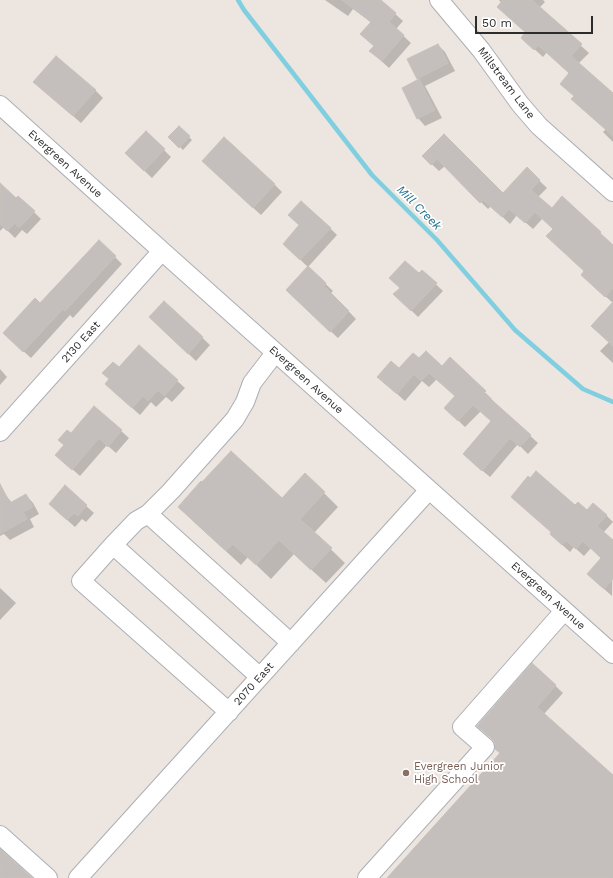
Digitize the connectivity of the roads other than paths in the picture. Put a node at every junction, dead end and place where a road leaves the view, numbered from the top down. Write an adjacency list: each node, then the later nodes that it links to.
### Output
1 (439, 0): 3 (street, Millstream Lane)
2 (0, 105): 4 (street, Evergreen Avenue)
3 (613, 192)
4 (162, 251): 5 (street, Evergreen Avenue); 6 (street, 2130 East)
5 (275, 353): 7 (street, Evergreen Avenue); 8 (street)
6 (0, 432)
7 (429, 490): 10 (street, Evergreen Avenue); 11 (street, 2070 East)
8 (148, 514): 9 (street); 11 (street)
9 (113, 545): 13 (street); 14 (street)
10 (564, 611): 12 (street, Evergreen Avenue); 18 (street)
11 (292, 643): 13 (street, 2070 East)
12 (613, 654)
13 (260, 677): 14 (street, 2070 East)
14 (229, 712): 17 (street, 2070 East)
15 (0, 834): 16 (street)
16 (48, 878)
17 (78, 878)
18 (367, 878)

